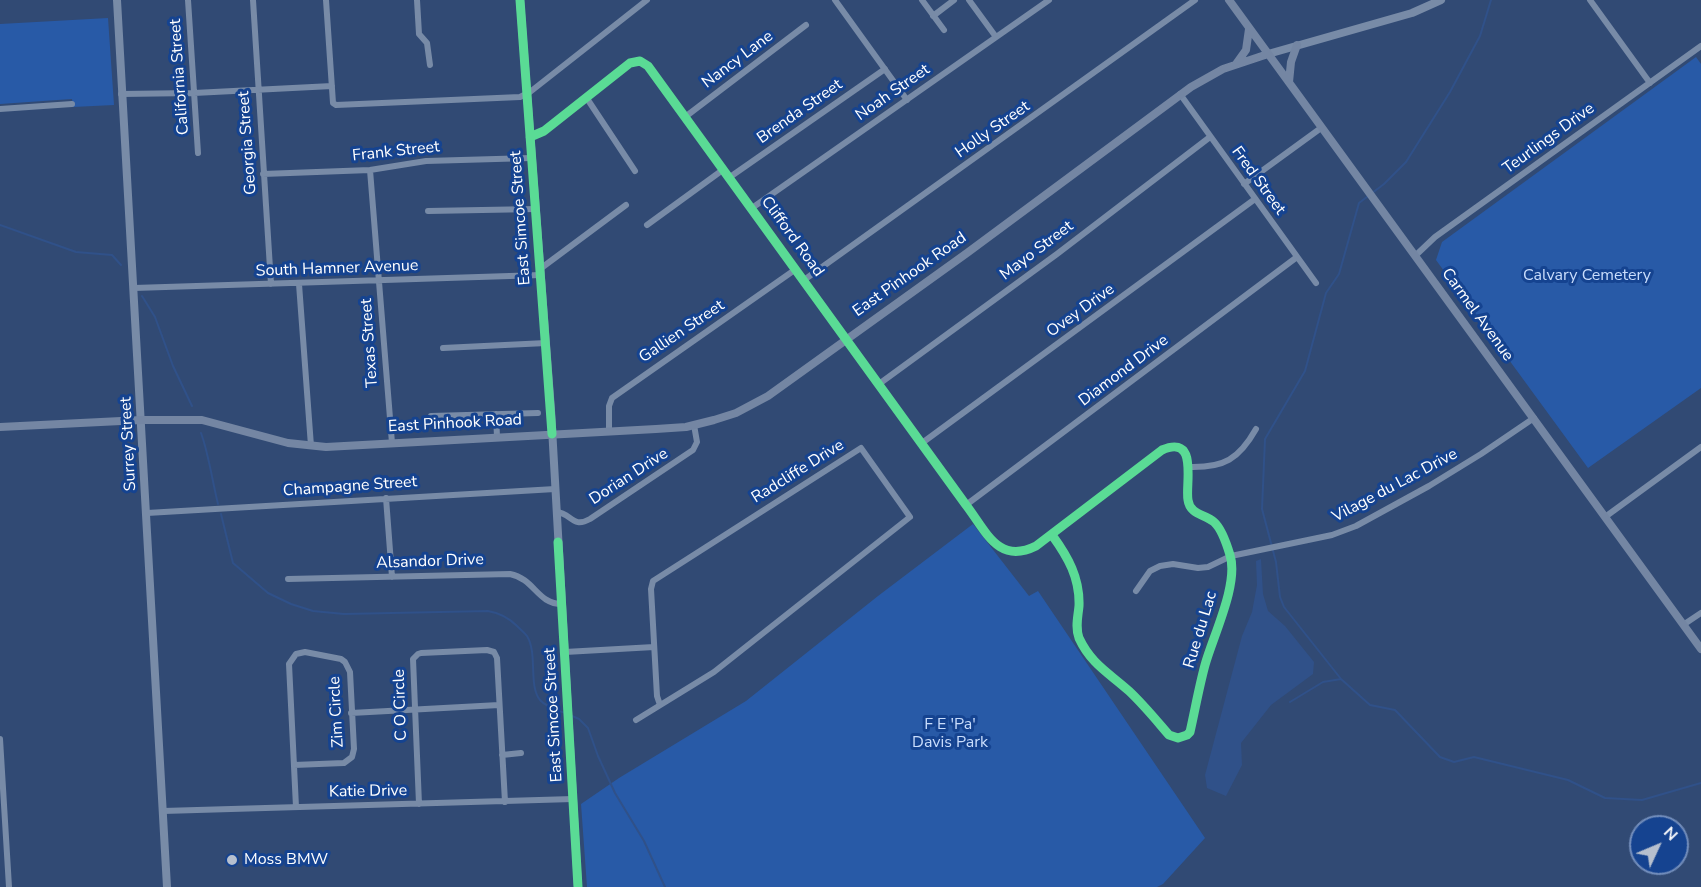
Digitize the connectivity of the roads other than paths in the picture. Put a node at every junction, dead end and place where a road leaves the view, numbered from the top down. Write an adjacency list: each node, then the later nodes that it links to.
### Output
1 (117, 0): 33 (street, Surrey Street)
2 (188, 0): 32 (street, California Street)
3 (253, 0): 31 (street, Georgia Street)
4 (326, 0): 30 (street)
5 (417, 0): 25 (street)
6 (646, 0): 35 (street)
7 (835, 0): 27 (street)
8 (922, 0): 17 (street)
9 (954, 0): 17 (street)
10 (969, 0): 21 (street)
11 (1049, 0): 21 (street, Noah Street)
12 (1195, 0): 62 (street, Holly Street)
13 (1228, 0): 19 (main road, Carmel Avenue)
14 (1441, 0): 22 (street, East Pinhook Road)
15 (1590, 0): 29 (street)
16 (522, 2): 35 (street, East Simcoe Street)
17 (933, 16): 20 (street)
18 (807, 25): 40 (street, Nancy Lane)
19 (1249, 29): 24 (main road, Carmel Avenue); 26 (main road)
20 (944, 30)
21 (996, 37): 37 (street, Noah Street)
22 (1297, 45): 24 (street, East Pinhook Road); 28 (main road)
23 (1701, 46): 29 (street, Teurlings Drive)
24 (1268, 54): 26 (main road, East Pinhook Road); 28 (main road, Carmel Avenue)
25 (429, 64)
26 (1235, 65): 34 (main road, East Pinhook Road)
27 (885, 69): 37 (street); 50 (street, Brenda Street)
28 (1289, 83): 41 (main road, Carmel Avenue)
29 (1650, 83): 58 (street, Teurlings Drive)
30 (332, 86): 31 (street); 35 (street)
31 (258, 89): 32 (street); 49 (street, Georgia Street)
32 (194, 93): 33 (street); 44 (street, California Street)
33 (121, 94): 67 (street, Surrey Street)
34 (1180, 94): 43 (street, Fred Street); 68 (main road, East Pinhook Road)
35 (526, 95): 42 (street, East Simcoe Street)
36 (586, 97): 40 (street, Clifford Road); 42 (street, Clifford Road); 48 (street)
37 (907, 100): 54 (street, Noah Street)
38 (72, 104): 39 (street)
39 (0, 109)
40 (685, 117): 46 (street, Clifford Road)
41 (1322, 128): 51 (street); 58 (main road, Carmel Avenue)
42 (530, 137): 45 (street, East Simcoe Street)
43 (1210, 137): 51 (street, Fred Street); 71 (street, Mayo Street)
44 (198, 153)
45 (531, 158): 47 (street, Frank Street); 55 (street, East Simcoe Street)
46 (724, 169): 50 (street, Clifford Road); 57 (street)
47 (370, 170): 49 (street, Frank Street); 63 (street, Texas Street)
48 (635, 171)
49 (263, 174): 65 (street, Georgia Street)
50 (730, 177): 54 (street, Clifford Road)
51 (1244, 184): 52 (street, Fred Street)
52 (1255, 199): 59 (street, Fred Street); 84 (street, Ovey Drive)
53 (626, 205): 61 (street)
54 (752, 208): 60 (street, Clifford Road)
55 (536, 209): 56 (street); 61 (street, East Simcoe Street)
56 (428, 211)
57 (646, 225)
58 (1415, 256): 75 (main road, Carmel Avenue)
59 (1297, 257): 64 (street, Fred Street); 90 (street, Diamond Drive)
60 (796, 269): 62 (street, Clifford Road); 80 (street, Gallien Street)
61 (540, 272): 63 (street, South Hamner Avenue); 69 (street, East Simcoe Street)
62 (804, 280): 68 (street, Clifford Road)
63 (379, 281): 66 (street, South Hamner Avenue); 83 (street, Texas Street)
64 (1316, 283)
65 (271, 284): 66 (street, South Hamner Avenue); 67 (street, South Hamner Avenue)
66 (299, 284): 85 (street)
67 (134, 288): 76 (street, Surrey Street)
68 (846, 338): 71 (street, Clifford Road); 77 (main road, East Pinhook Road)
69 (546, 343): 70 (street); 81 (street, East Simcoe Street)
70 (443, 348)
71 (879, 384): 84 (street, Clifford Road)
72 (538, 413): 73 (street)
73 (496, 414): 74 (street); 82 (street)
74 (431, 416)
75 (1534, 418): 93 (main road, Carmel Avenue); 95 (street, Vilage du Lac Drive)
76 (141, 420): 78 (main road, East Pinhook Road); 85 (main road, East Pinhook Road); 92 (street, Surrey Street)
77 (694, 425): 80 (main road, East Pinhook Road); 91 (street, Dorian Drive)
78 (0, 427)
79 (1256, 429): 87 (street)
80 (609, 431): 81 (main road, East Pinhook Road)
81 (552, 434): 82 (main road, East Pinhook Road); 88 (street, East Simcoe Street)
82 (497, 437): 83 (main road, East Pinhook Road)
83 (392, 443): 85 (main road, East Pinhook Road)
84 (922, 443): 90 (street, Clifford Road)
85 (310, 447)
86 (1701, 447): 93 (street)
87 (1189, 467): 94 (street); 95 (street, Rue du Lac)
88 (555, 489): 89 (street, Champagne Street); 91 (street, East Simcoe Street)
89 (386, 498): 92 (street, Champagne Street); 96 (street)
90 (966, 505): 94 (street, Clifford Road)
91 (556, 512): 99 (street, East Simcoe Street)
92 (147, 513): 118 (street, Surrey Street)
93 (1605, 517): 101 (main road, Carmel Avenue)
94 (1052, 535): 95 (street, Rue du Lac)
95 (1231, 556): 98 (street, Vilage du Lac Drive)
96 (392, 577): 97 (street, Alsandor Drive); 99 (street, Alsandor Drive)
97 (288, 579)
98 (1137, 591)
99 (562, 603): 104 (street, East Simcoe Street)
100 (1701, 613): 101 (street)
101 (1683, 625): 103 (main road, Carmel Avenue)
102 (654, 647): 104 (street); 106 (street, Radcliffe Drive); 106 (street, Radcliffe Drive)
103 (1701, 649)
104 (565, 652): 114 (street, East Simcoe Street)
105 (499, 705): 107 (street); 107 (street, C O Circle); 112 (street, C O Circle)
106 (660, 705): 109 (street, Radcliffe Drive)
107 (415, 711): 108 (street); 116 (street, C O Circle)
108 (351, 713): 113 (street, Zim Circle); 113 (street, Zim Circle)
109 (636, 720)
110 (0, 739): 119 (street)
111 (521, 753): 112 (street)
112 (502, 755): 115 (street, C O Circle)
113 (294, 765): 117 (street, Zim Circle)
114 (573, 800): 115 (street, Katie Drive); 122 (street, East Simcoe Street)
115 (505, 802): 116 (street, Katie Drive)
116 (419, 804): 117 (street, Katie Drive)
117 (296, 807): 118 (street, Katie Drive)
118 (164, 811): 121 (street, Surrey Street)
119 (3, 833): 120 (street)
120 (9, 887)
121 (167, 887)
122 (578, 887)

